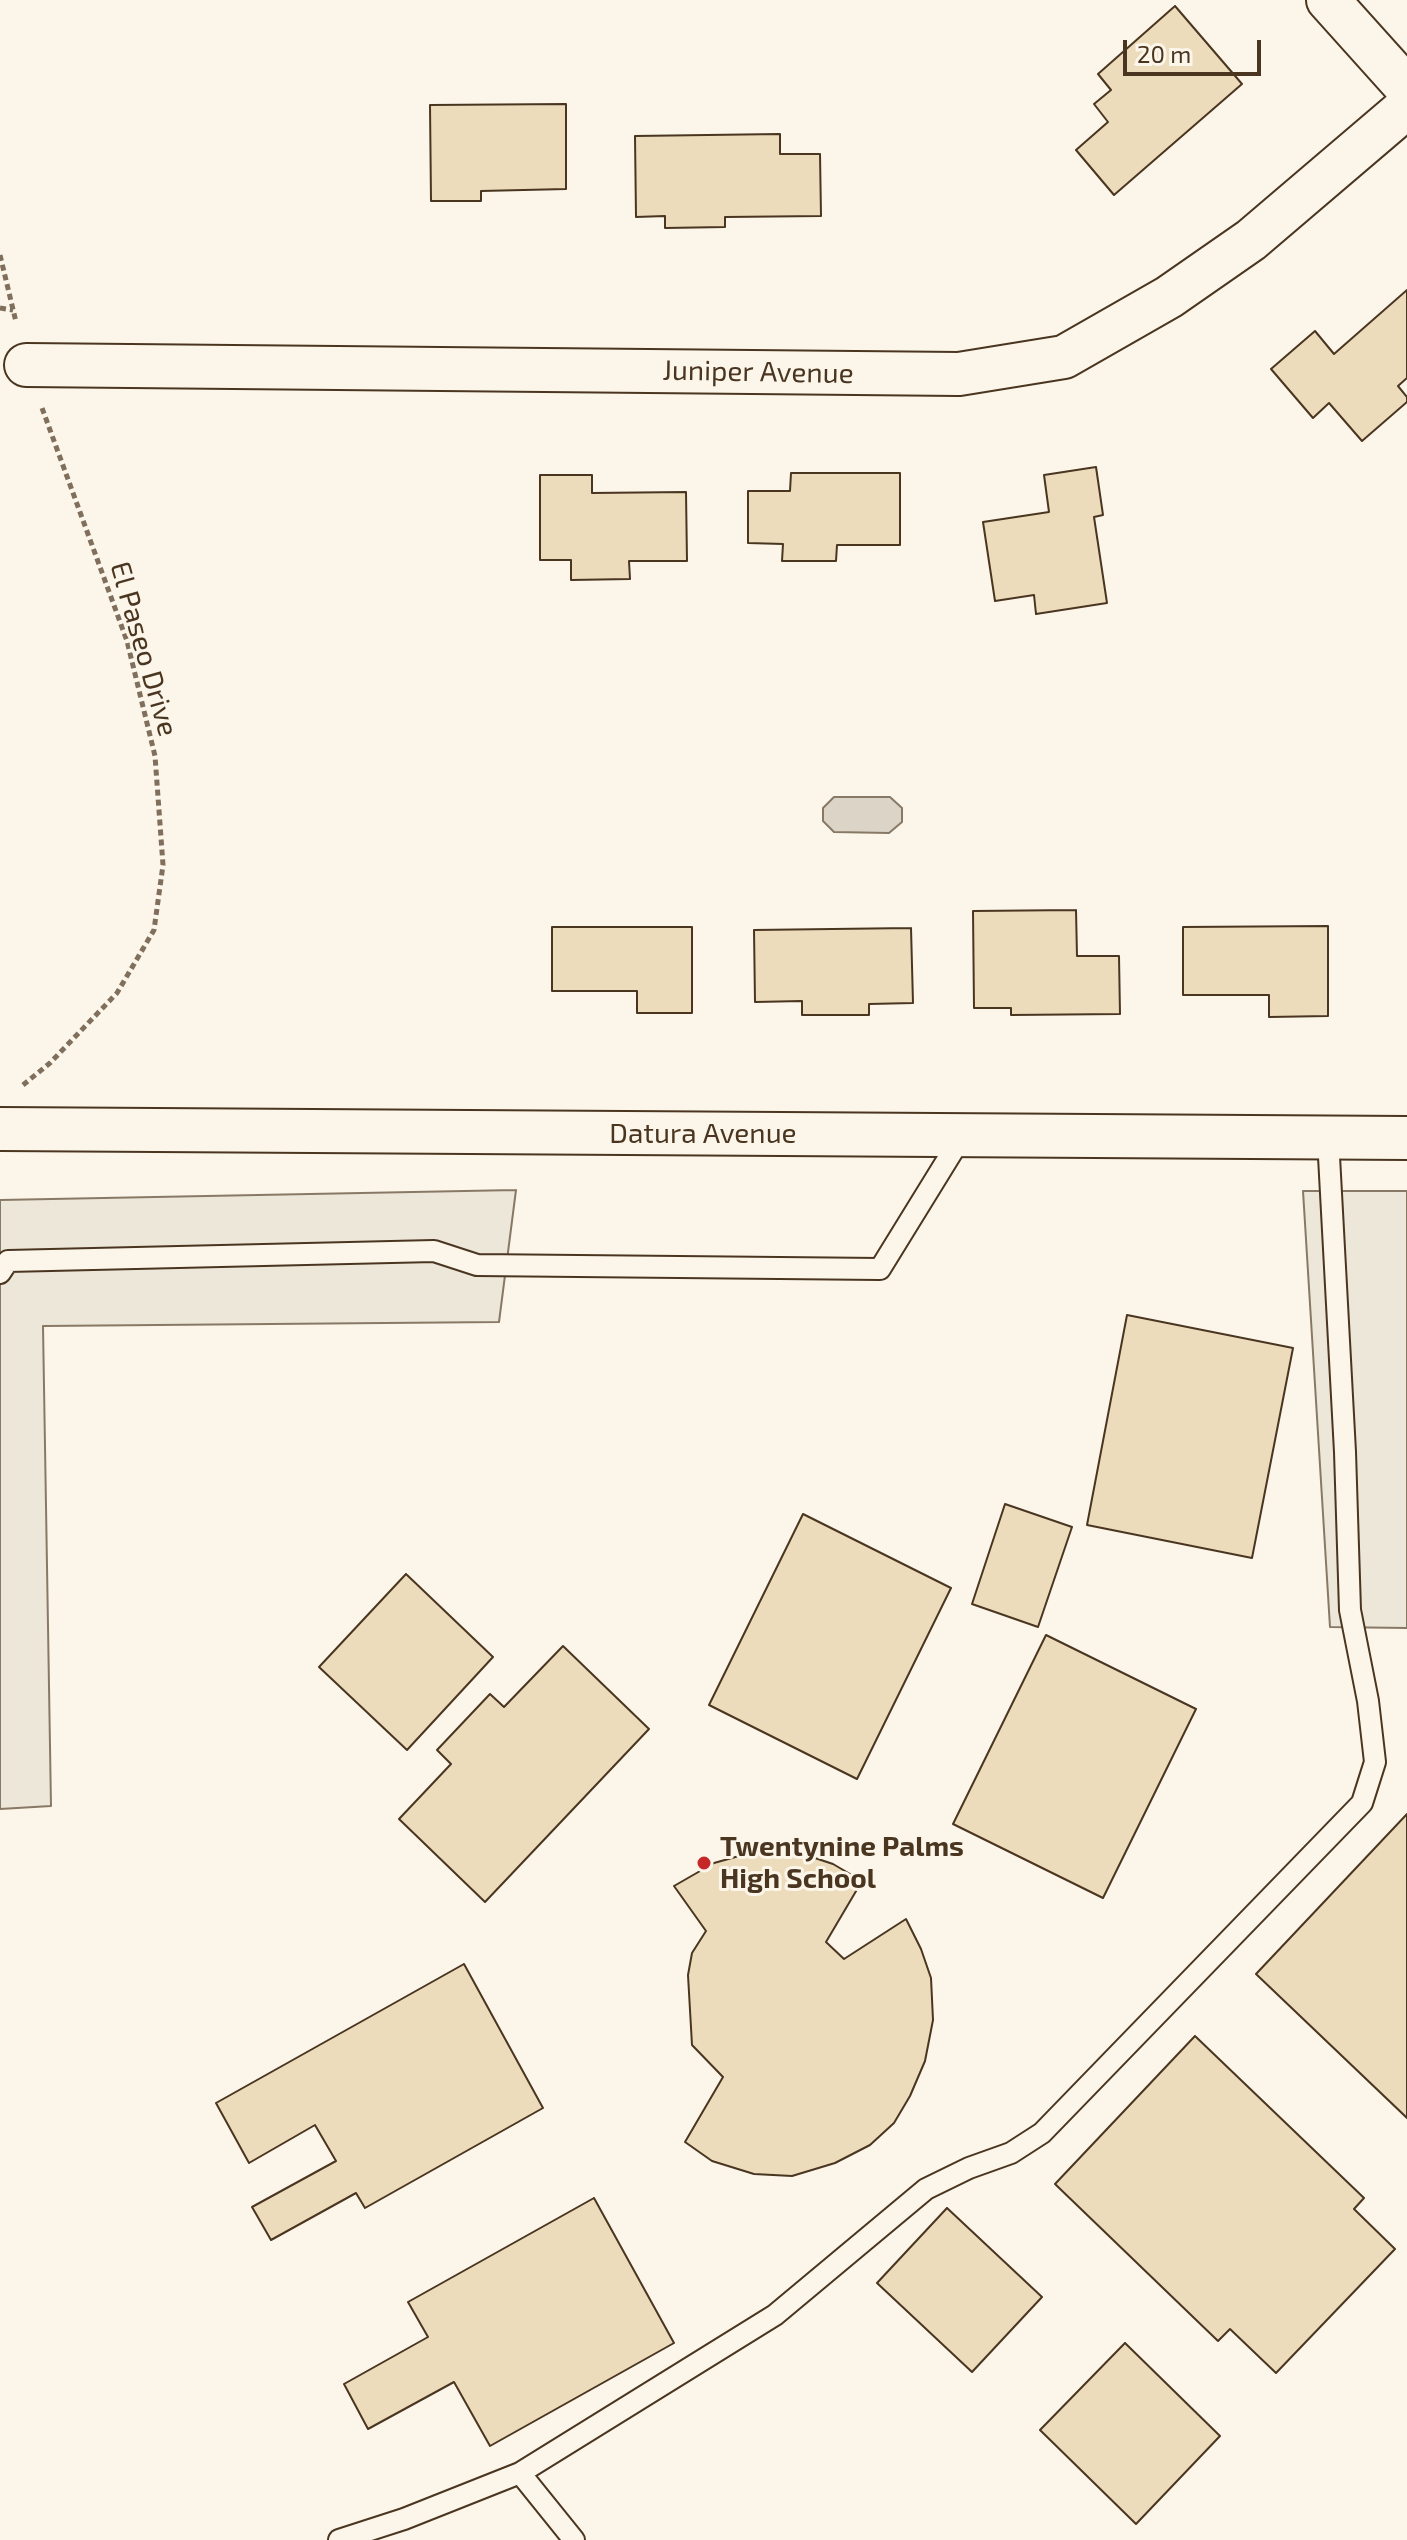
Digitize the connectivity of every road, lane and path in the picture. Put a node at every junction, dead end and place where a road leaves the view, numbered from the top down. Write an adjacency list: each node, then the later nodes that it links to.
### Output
1 (1328, 0): 2 (street)
2 (1407, 88)
3 (1407, 107): 7 (street, Juniper Avenue)
4 (0, 255): 6 (path, El Paseo Drive)
5 (0, 308): 6 (path)
6 (13, 310): 7 (path, El Paseo Drive)
7 (26, 365): 8 (path, El Paseo Drive)
8 (6, 1111): 9 (street, Datura Avenue)
9 (962, 1136): 10 (street, Datura Avenue); 12 (lane)
10 (1328, 1138): 11 (street, Datura Avenue); 13 (lane)
11 (1407, 1138)
12 (0, 1273)
13 (520, 2473): 14 (lane); 15 (lane)
14 (339, 2540)
15 (574, 2540)

